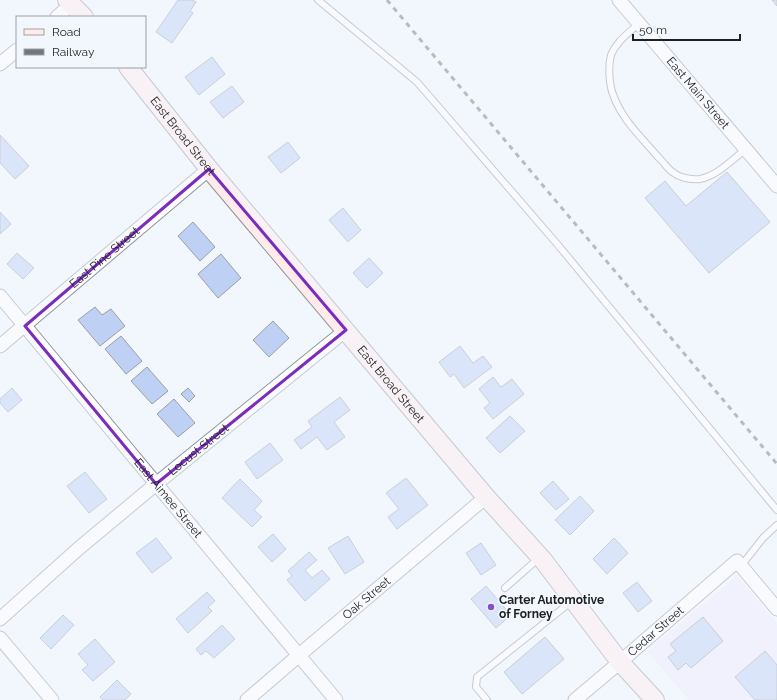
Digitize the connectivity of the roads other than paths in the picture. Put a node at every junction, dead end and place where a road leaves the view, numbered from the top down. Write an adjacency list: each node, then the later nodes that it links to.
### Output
1 (318, 0): 18 (lane)
2 (619, 0): 5 (street, East Main Street)
3 (74, 7): 4 (street)
4 (59, 16)
5 (639, 23): 9 (street, East Main Street); 9 (lane)
6 (16, 51): 7 (street)
7 (0, 64)
8 (129, 68): 10 (main road, East Broad Street)
9 (746, 149): 11 (street, East Main Street)
10 (209, 169): 13 (street, East Pine Street); 14 (main road, East Broad Street)
11 (777, 186)
12 (0, 296): 13 (street, East Aimee Street)
13 (25, 326): 15 (street, East Pine Street); 16 (street, East Aimee Street)
14 (346, 330): 16 (street, Locust Street); 17 (main road, East Broad Street)
15 (0, 346)
16 (156, 484): 25 (street, Locust Street); 27 (street, East Aimee Street)
17 (486, 497): 20 (main road, East Broad Street); 27 (street, Oak Street)
18 (777, 510)
19 (777, 525): 21 (lane)
20 (540, 557): 22 (lane); 23 (main road, East Broad Street)
21 (739, 563): 24 (street); 28 (street, Cedar Street)
22 (504, 588)
23 (573, 600): 28 (main road, East Broad Street); 32 (lane)
24 (777, 608)
25 (0, 619)
26 (0, 638): 29 (street)
27 (298, 656): 30 (street, Oak Street); 31 (street, East Aimee Street)
28 (620, 662): 33 (street, Cedar Street); 34 (main road, East Broad Street)
29 (52, 700)
30 (248, 700)
31 (336, 700)
32 (487, 700)
33 (575, 700)
34 (655, 700)

